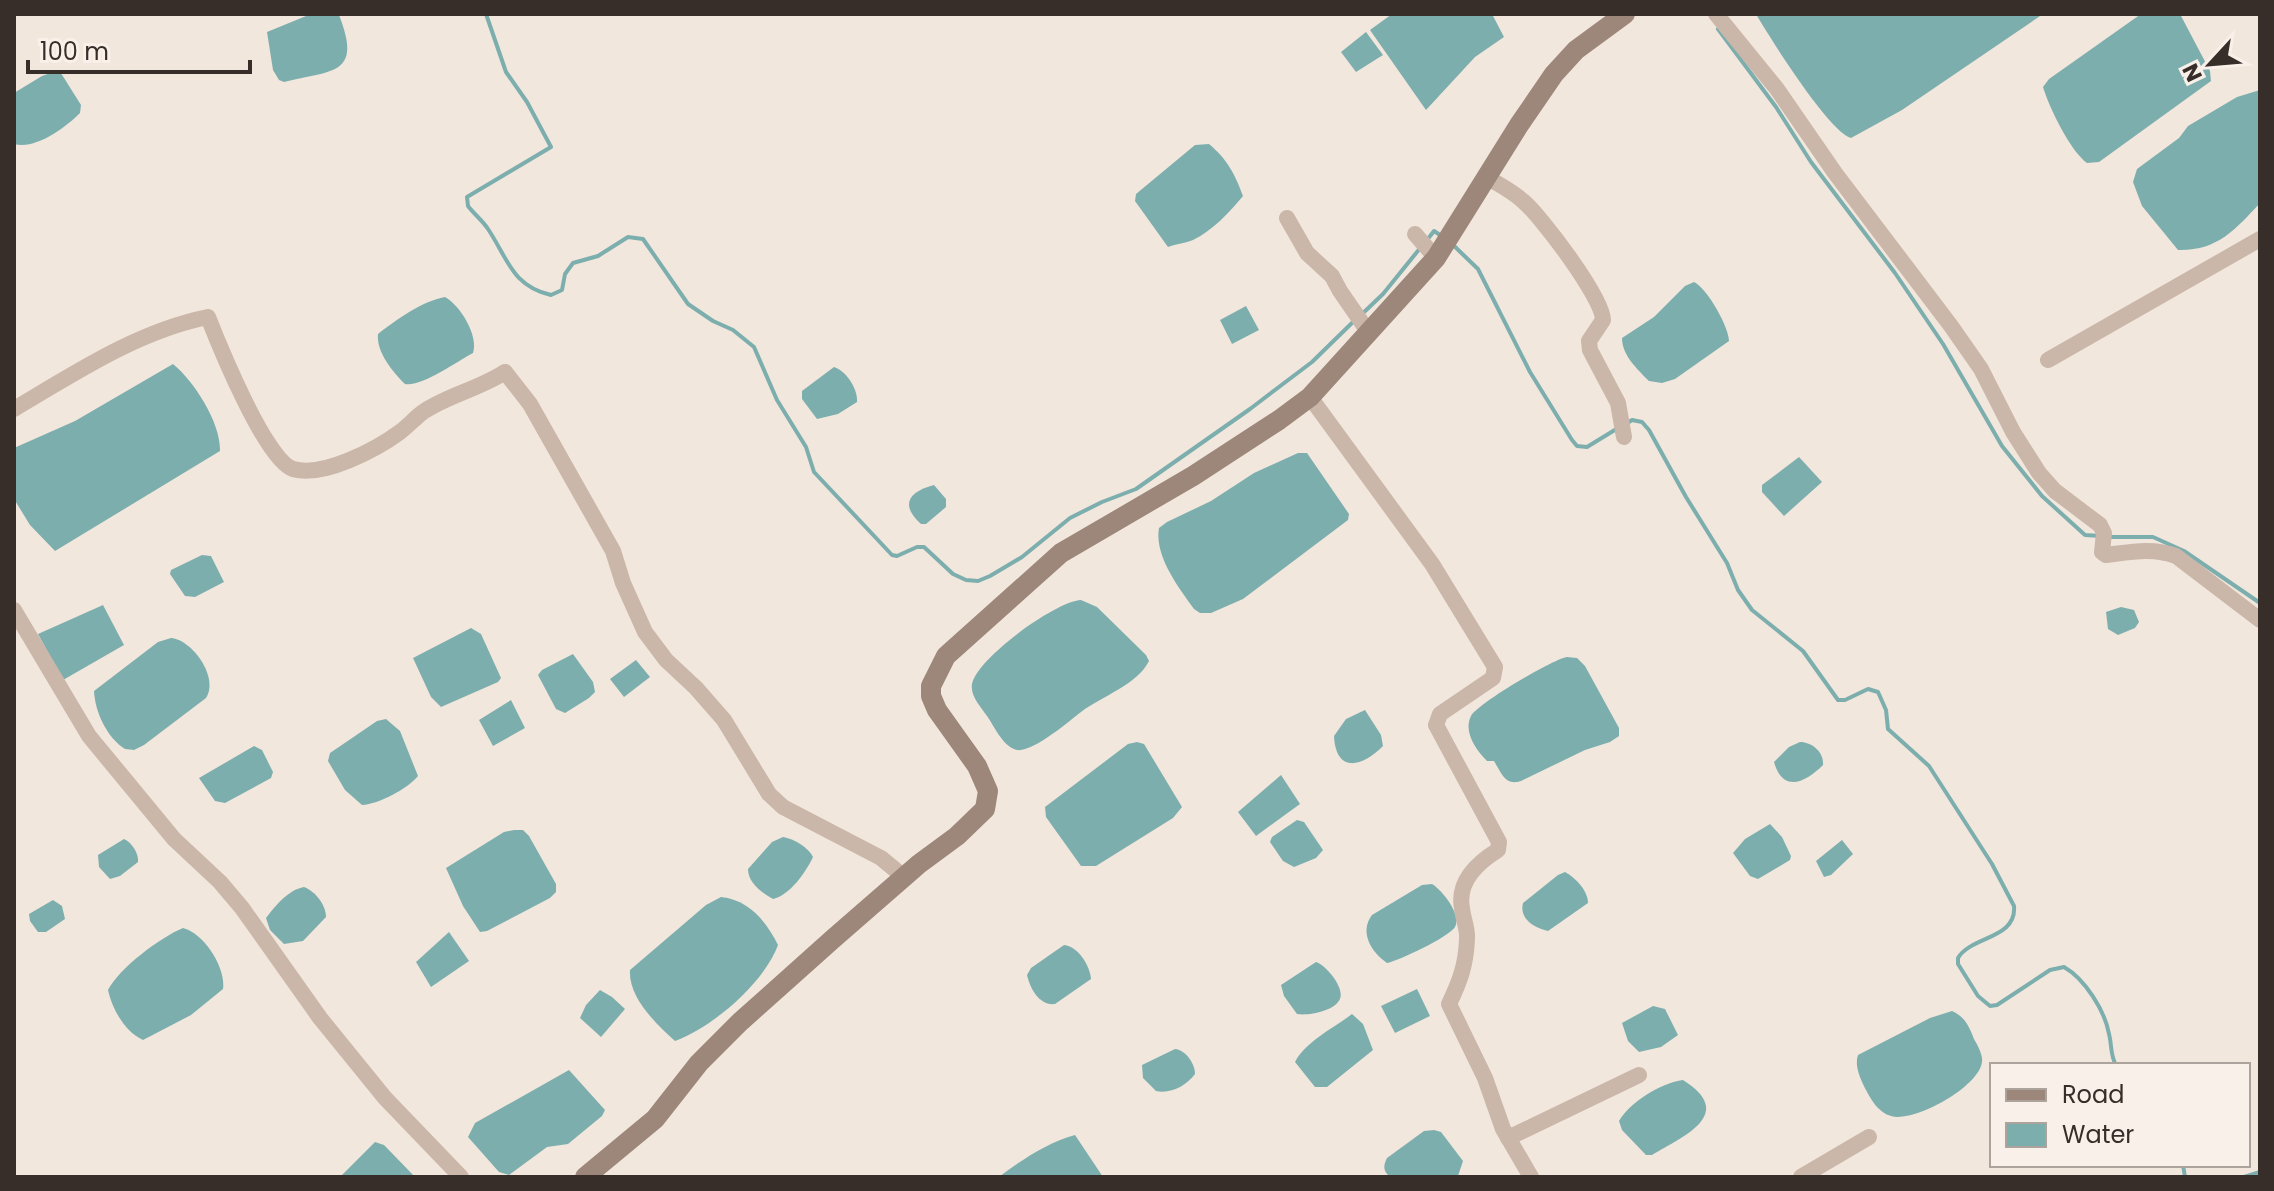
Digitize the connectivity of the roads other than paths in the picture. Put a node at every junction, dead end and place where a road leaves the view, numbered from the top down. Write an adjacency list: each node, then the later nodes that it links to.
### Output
1 (1625, 14): 3 (main road)
2 (1716, 14): 12 (street)
3 (1486, 177): 6 (main road); 10 (street)
4 (1287, 218): 6 (street)
5 (2260, 239): 7 (street)
6 (1362, 324): 8 (main road)
7 (2048, 360)
8 (1310, 397): 14 (main road); 17 (street)
9 (14, 409): 14 (street)
10 (1624, 437)
11 (14, 610): 13 (street)
12 (2260, 620)
13 (21, 634): 18 (street)
14 (904, 877): 19 (main road)
15 (1639, 1075): 17 (street)
16 (1869, 1137): 21 (street)
17 (1508, 1138): 20 (street)
18 (461, 1177)
19 (585, 1177)
20 (1531, 1177)
21 (1801, 1177)

